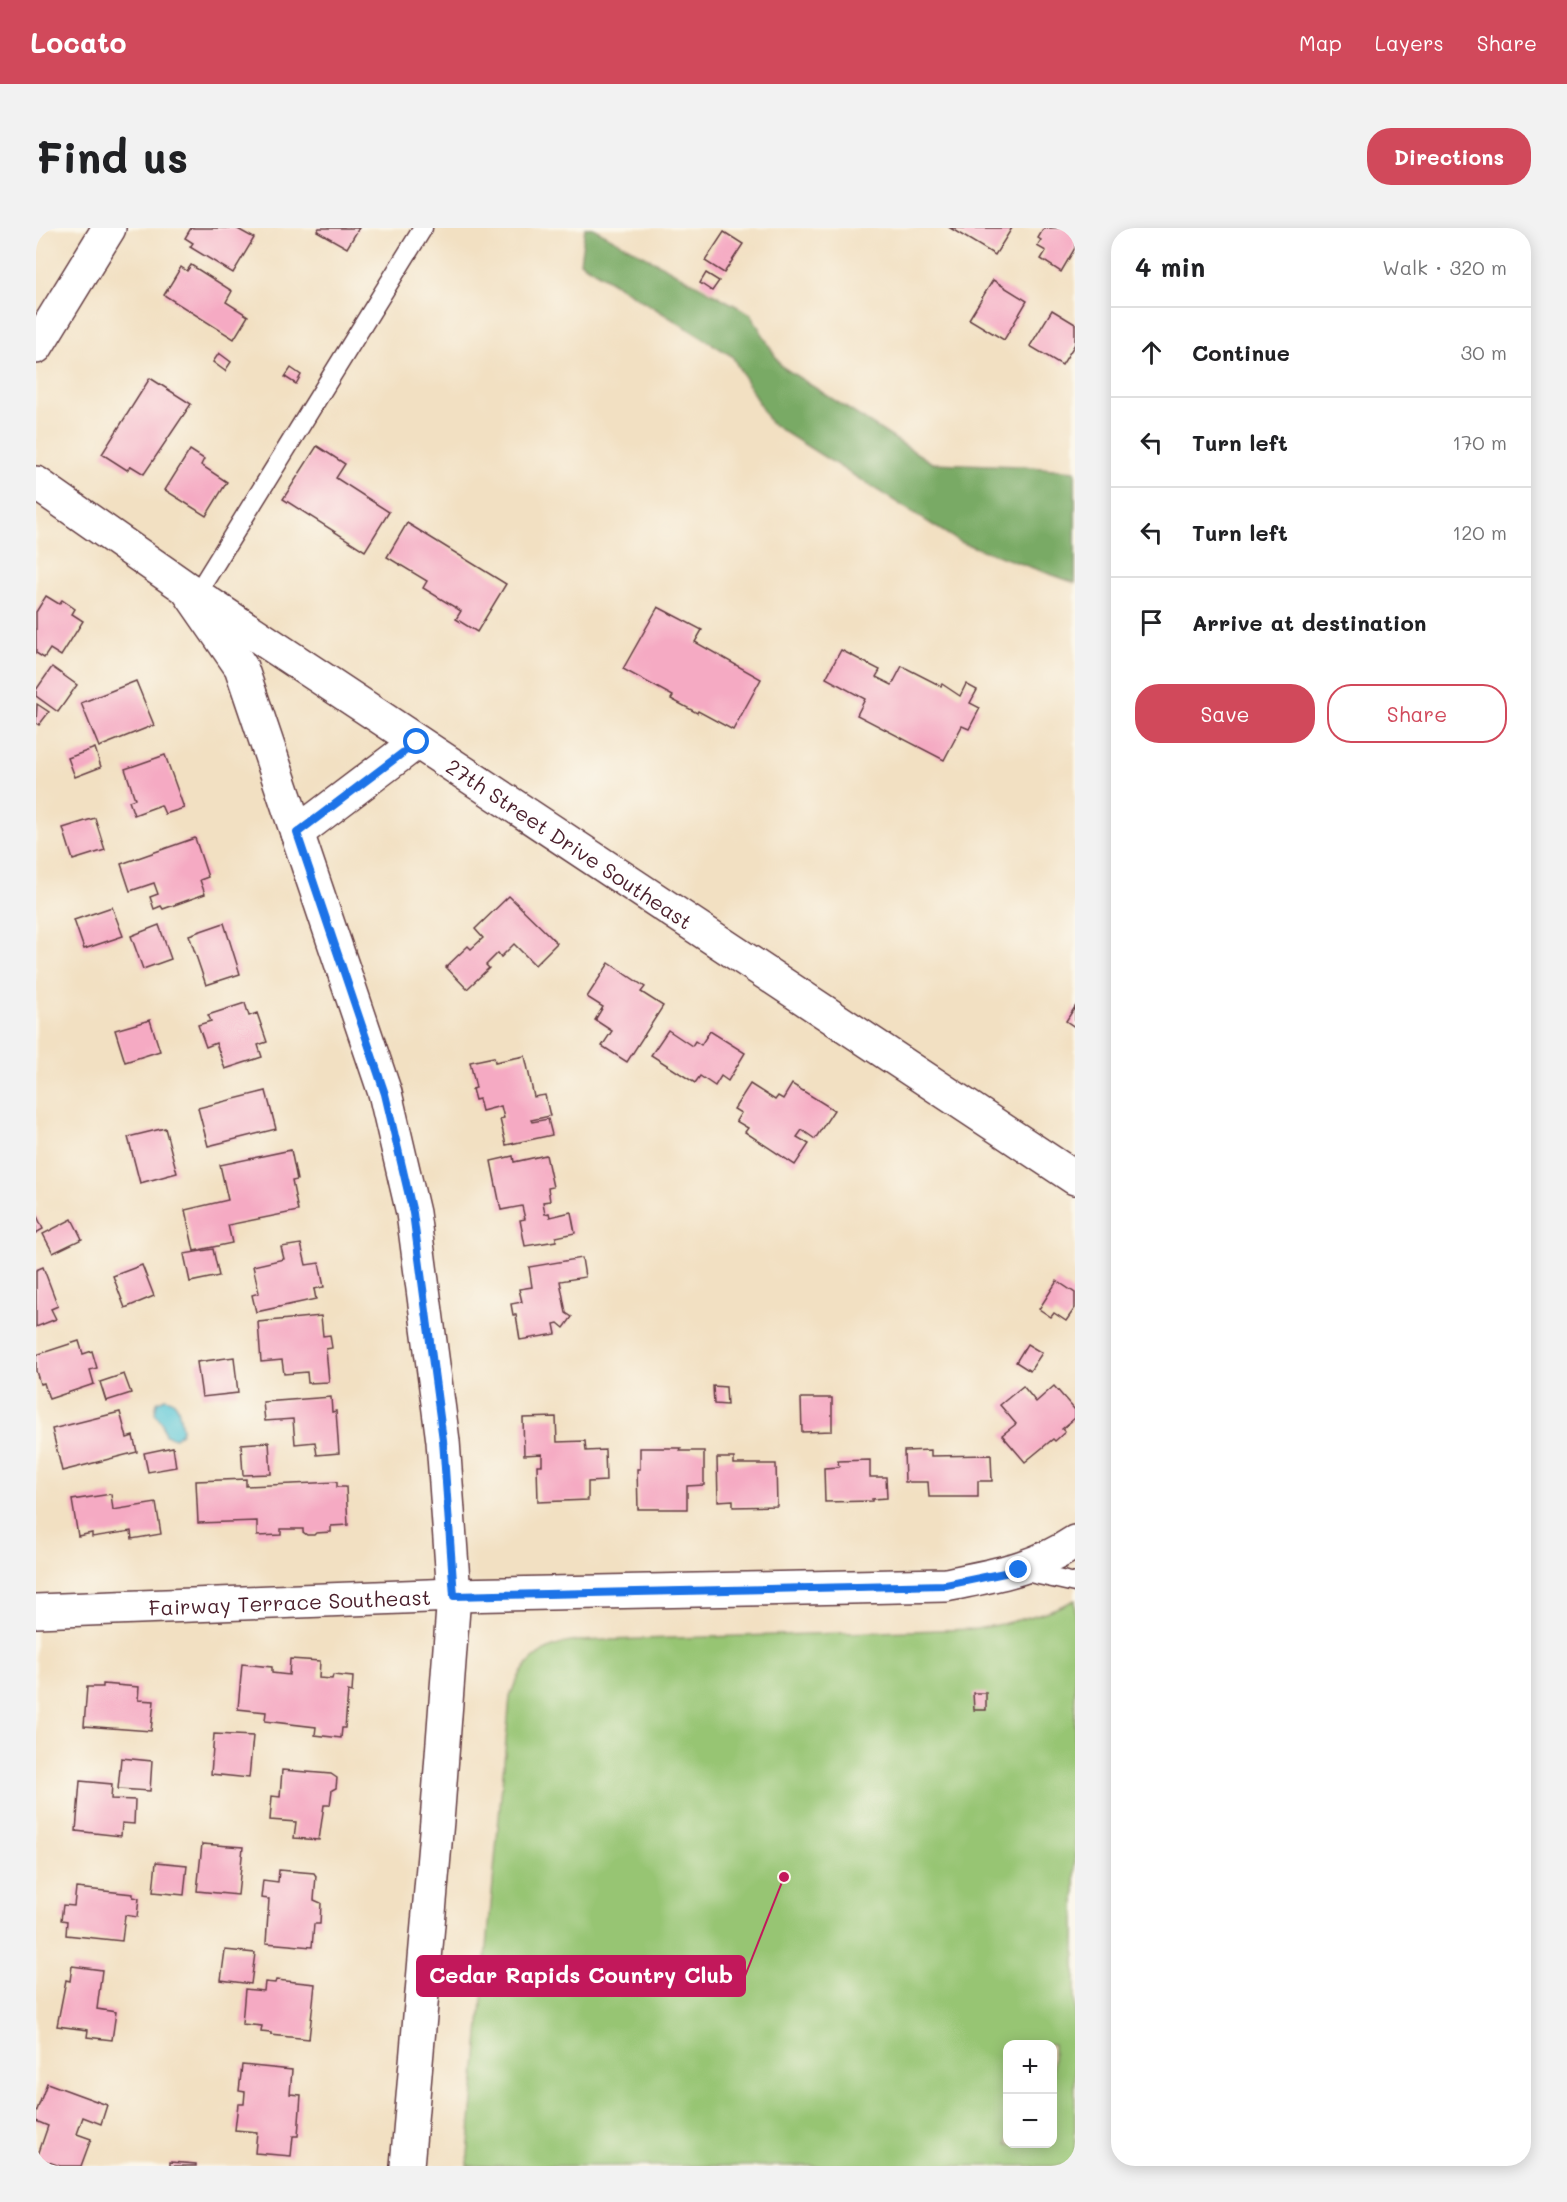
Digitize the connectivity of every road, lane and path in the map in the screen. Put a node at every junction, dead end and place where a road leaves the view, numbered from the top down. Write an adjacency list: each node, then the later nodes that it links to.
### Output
1 (109, 228): 3 (street)
2 (423, 228): 5 (lane)
3 (36, 346)
4 (36, 483): 5 (street, 27th Street Drive Southeast)
5 (192, 592): 6 (street, 27th Street Drive Southeast); 7 (street)
6 (417, 742): 7 (street); 8 (street, 27th Street Drive Southeast)
7 (297, 833): 12 (street)
8 (1075, 1178)
9 (1075, 1542): 10 (street, Fairway Terrace Southeast)
10 (1019, 1570): 11 (lane); 12 (street, Fairway Terrace Southeast)
11 (1075, 1583)
12 (454, 1596): 13 (street, Fairway Terrace Southeast); 14 (street)
13 (36, 1611)
14 (407, 2166)

